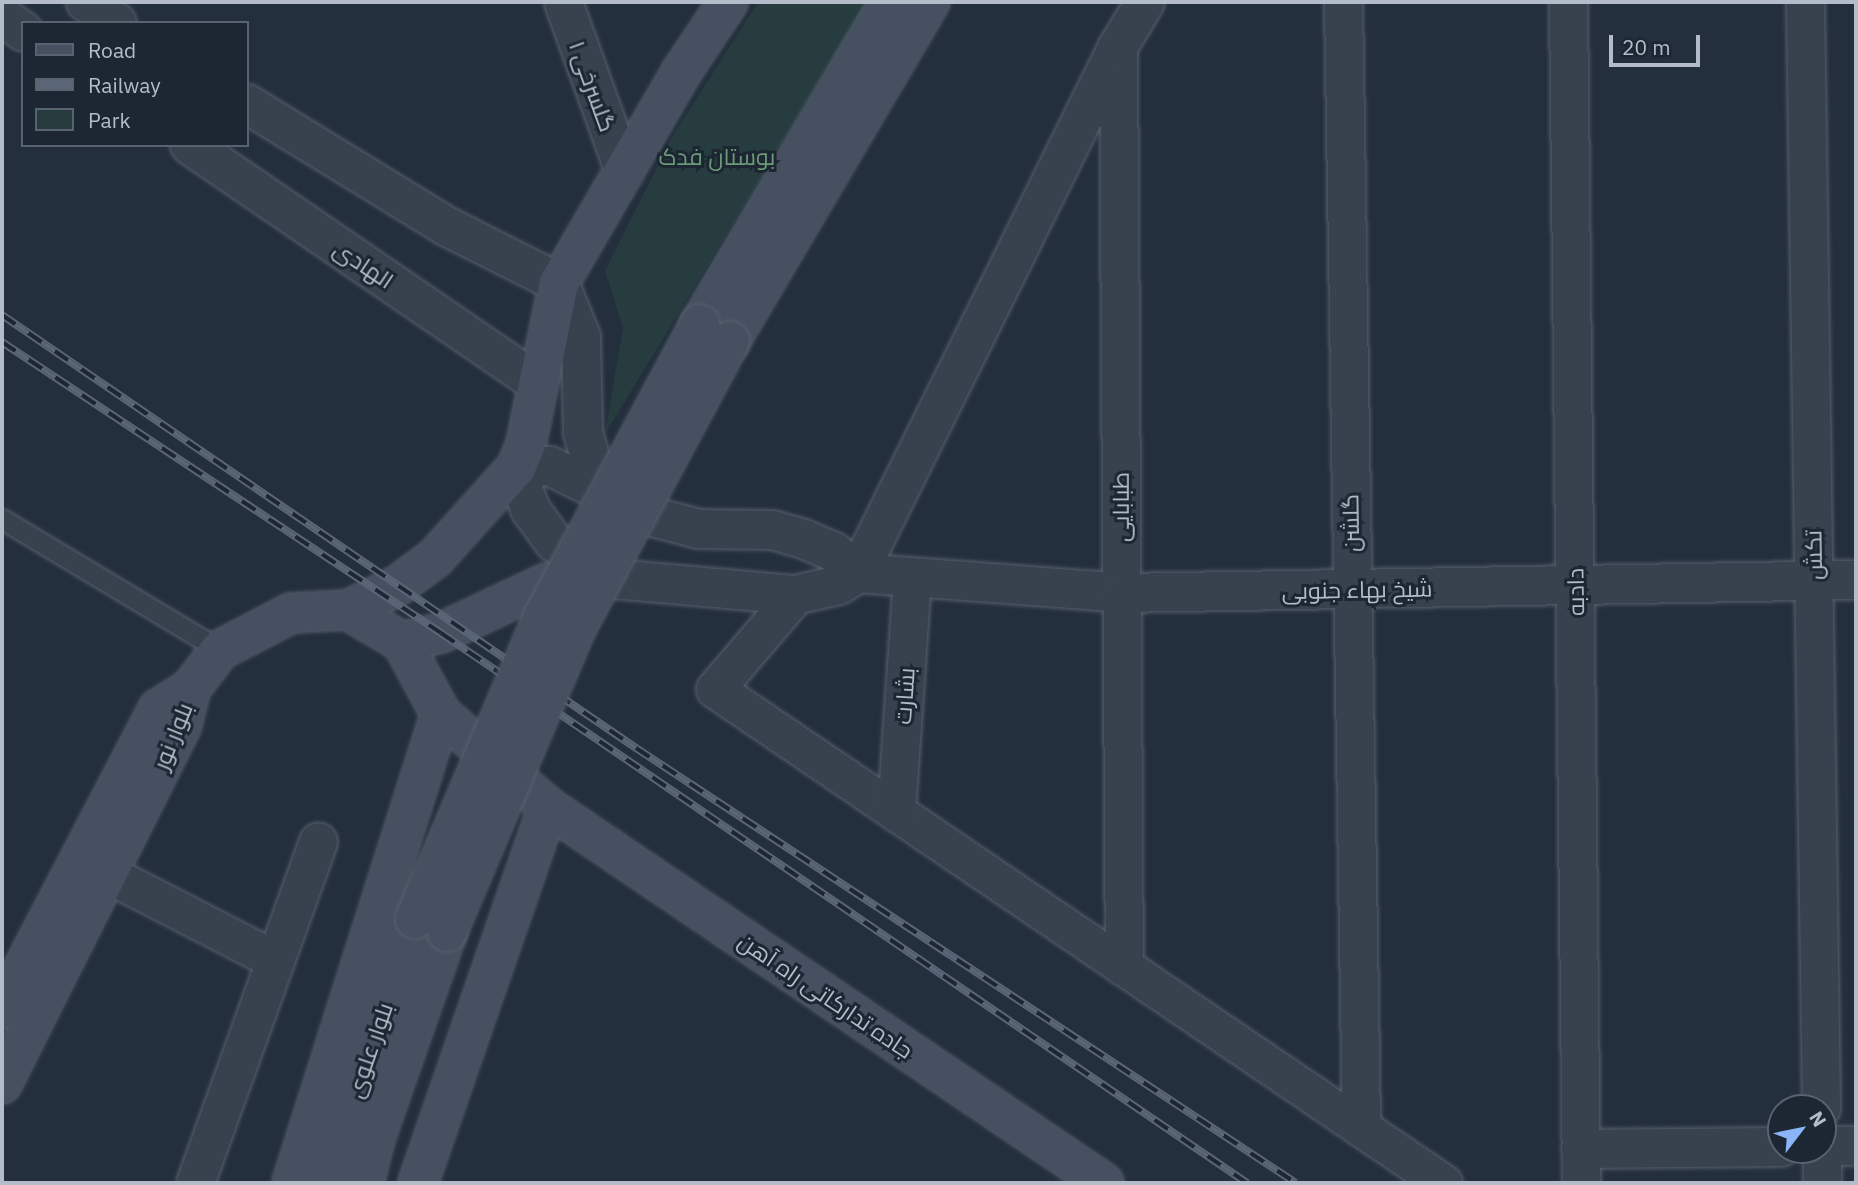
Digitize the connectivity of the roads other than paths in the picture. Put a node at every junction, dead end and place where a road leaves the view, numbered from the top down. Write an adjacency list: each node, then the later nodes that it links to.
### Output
1 (86, 2): 12 (street)
2 (121, 2): 13 (street)
3 (563, 2): 18 (street, گلسرخی ۱)
4 (728, 2): 18 (main road)
5 (890, 2): 20 (main road)
6 (930, 2): 20 (main road)
7 (1145, 2): 15 (street)
8 (1343, 2): 31 (street, گلشن)
9 (1568, 2): 30 (street, دادبه)
10 (1805, 2): 29 (street, تکش)
11 (2, 16): 14 (street)
12 (114, 21)
13 (126, 21)
14 (21, 30)
15 (1118, 47): 25 (street); 32 (street, طبابایی)
16 (248, 105): 19 (street)
17 (193, 147): 21 (street, الهادی)
18 (624, 171): 19 (main road)
19 (559, 283): 21 (main road); 23 (street)
20 (715, 333): 43 (main road, bridge)
21 (537, 383): 22 (main road)
22 (516, 468): 23 (street); 26 (street); 34 (main road)
23 (600, 491): 25 (street)
24 (2, 519): 36 (lane)
25 (858, 573): 27 (street, شیخ بهاء جنوبی); 33 (street)
26 (614, 579): 33 (street); 35 (main road)
27 (912, 580): 32 (street, شیخ بهاء جنوبی); 40 (street, بشارت)
28 (1856, 580): 29 (street, شیخ بهاء جنوبی)
29 (1813, 581): 30 (street, شیخ بهاء جنوبی); 48 (street, تکش)
30 (1574, 585): 31 (street, شیخ بهاء جنوبی); 54 (street, دادبه)
31 (1350, 589): 32 (street, شیخ بهاء جنوبی); 49 (street, گلشن)
32 (1121, 593): 45 (street, طبابایی)
33 (795, 595): 40 (street)
34 (348, 610): 35 (main road); 36 (main road)
35 (402, 642): 38 (main road)
36 (220, 650): 37 (main road)
37 (191, 688): 42 (main road, بلوار نور); 46 (main road, بلوار نور)
38 (441, 715): 39 (main road, جاده تدارکاتی راه آهن); 56 (main road)
39 (548, 807): 59 (main road); 60 (main road, جاده تدارکاتی راه آهن)
40 (896, 811): 45 (street)
41 (318, 842): 44 (street)
42 (107, 874): 44 (street); 47 (main road, بلوار نور)
43 (431, 925): 57 (main road, بلوار علوی); 58 (main road, بلوار علوی)
44 (275, 960): 55 (street)
45 (1125, 967): 49 (street)
46 (2, 1009)
47 (2, 1084)
48 (1821, 1094)
49 (1362, 1128): 61 (street)
50 (1856, 1146): 51 (street)
51 (1837, 1147)
52 (1767, 1148): 54 (street)
53 (1822, 1164): 62 (street)
54 (1581, 1166)
55 (195, 1183)
56 (292, 1183)
57 (329, 1183)
58 (364, 1183)
59 (418, 1183)
60 (1104, 1183)
61 (1443, 1183)
62 (1822, 1183)

